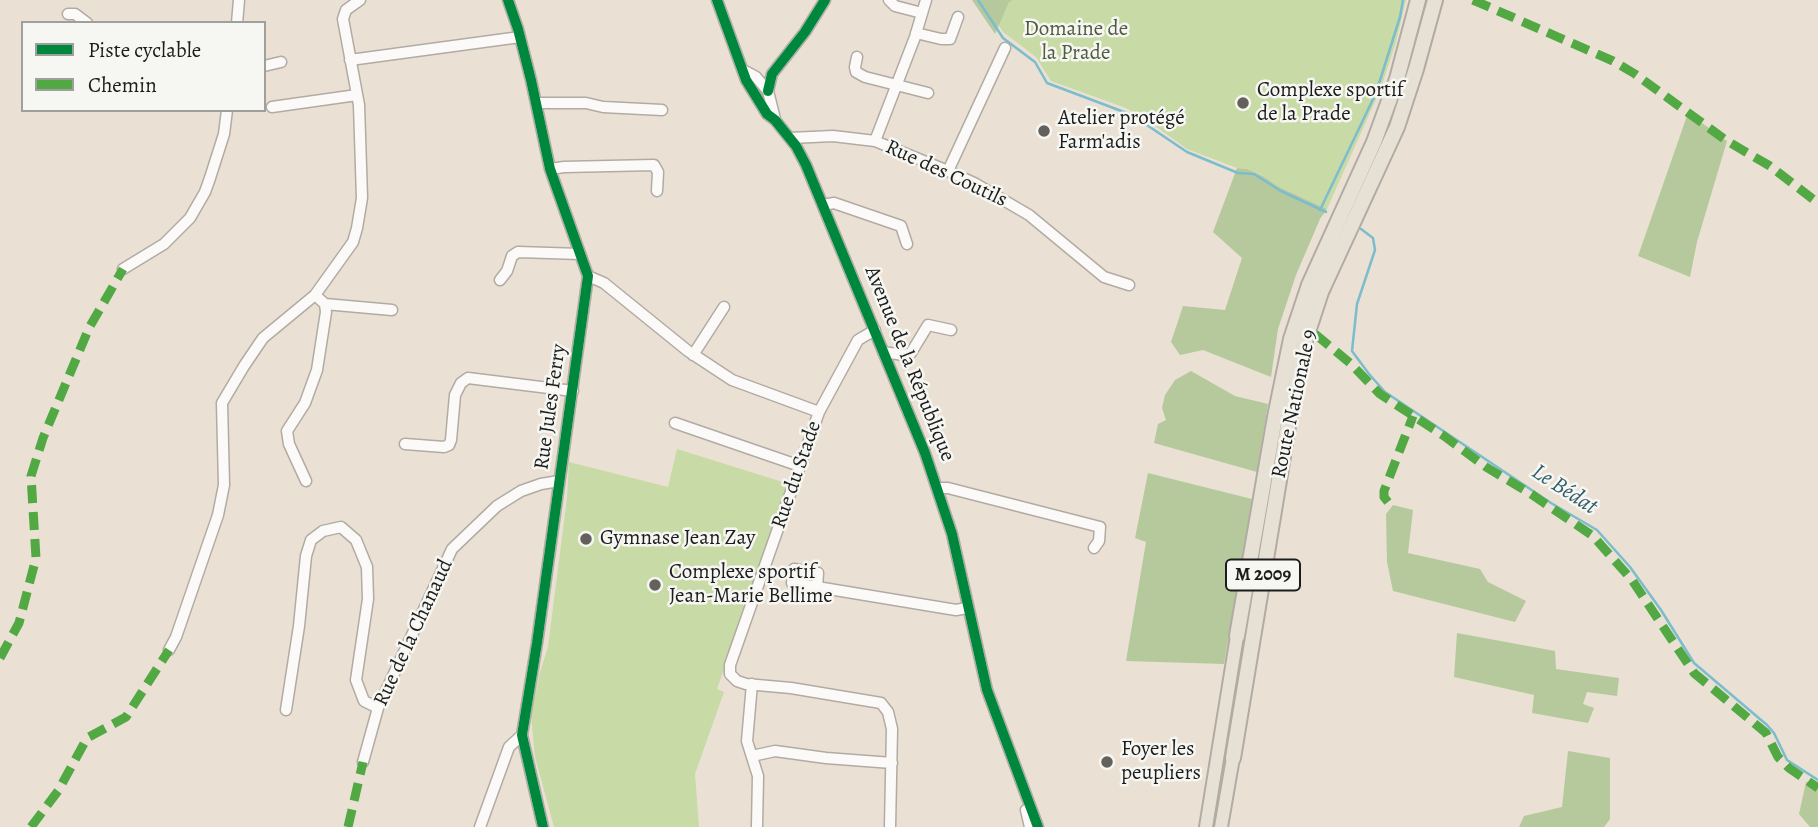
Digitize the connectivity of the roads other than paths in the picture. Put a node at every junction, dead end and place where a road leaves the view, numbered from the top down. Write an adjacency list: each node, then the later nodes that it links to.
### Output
1 (239, 0): 14 (street)
2 (360, 0): 20 (street)
3 (508, 0): 16 (street, Rue Jules Ferry)
4 (716, 0): 23 (street, Avenue de la République)
5 (825, 0): 18 (street)
6 (889, 0): 10 (street)
7 (926, 0): 10 (street)
8 (1418, 0): 66 (highway, Route Nationale 9 / M 2009)
9 (1435, 0): 73 (highway, Route Nationale 9 / M 2009)
10 (922, 13): 15 (street)
11 (68, 14): 13 (street)
12 (958, 17): 15 (street)
13 (84, 21)
14 (237, 21)
15 (916, 33): 25 (street)
16 (520, 37): 20 (street); 30 (street, Rue Jules Ferry)
17 (1005, 48): 38 (street)
18 (783, 56): 24 (street); 26 (street)
19 (857, 57): 25 (street)
20 (350, 60): 29 (street)
21 (281, 62): 22 (street)
22 (266, 66)
23 (740, 67): 24 (street, Avenue de la République); 27 (street, Avenue de la République)
24 (756, 78): 26 (street, Avenue de la République); 27 (street)
25 (897, 86): 28 (street); 36 (street)
26 (768, 91): 34 (street, Avenue de la République)
27 (754, 92): 34 (street, Avenue de la République)
28 (928, 93)
29 (357, 95): 31 (street); 47 (street)
30 (536, 103): 32 (street); 37 (street, Rue Jules Ferry)
31 (272, 107)
32 (662, 110)
33 (227, 112): 43 (street)
34 (775, 120): 35 (street, Avenue de la République)
35 (790, 138): 36 (street, Rue des Coutils); 40 (street, Avenue de la République)
36 (875, 141): 38 (street, Rue des Coutils)
37 (550, 169): 39 (street); 42 (street, Rue Jules Ferry)
38 (947, 171): 46 (street, Rue des Coutils)
39 (657, 191)
40 (823, 205): 41 (street); 51 (street, Avenue de la République)
41 (907, 244)
42 (580, 254): 44 (street, Rue Jules Ferry); 45 (street)
43 (123, 269)
44 (588, 276): 54 (street); 55 (street, Rue Jules Ferry)
45 (500, 280)
46 (1129, 285)
47 (315, 295): 48 (street); 67 (street)
48 (325, 303): 50 (street); 60 (street)
49 (723, 307): 54 (street)
50 (392, 310)
51 (875, 330): 53 (street, Avenue de la République); 56 (street, Rue du Stade)
52 (951, 330): 53 (street)
53 (884, 352): 62 (street, Avenue de la République)
54 (693, 355): 56 (street)
55 (573, 391): 58 (street); 61 (street, Rue Jules Ferry)
56 (819, 412): 59 (street, Rue du Stade)
57 (674, 423): 59 (street)
58 (405, 444)
59 (800, 466): 68 (street, Rue du Stade)
60 (306, 481)
61 (559, 481): 69 (street, Rue de la Chanaud); 71 (street, Rue Jules Ferry)
62 (939, 488): 63 (street); 65 (street, Avenue de la République)
63 (1094, 548)
64 (817, 587): 65 (street)
65 (967, 608): 76 (street, Avenue de la République)
66 (1237, 636): 83 (main road, M 2009)
67 (169, 650)
68 (752, 684): 72 (street); 75 (street)
69 (378, 708): 70 (street); 74 (street, Rue de la Chanaud)
70 (286, 710)
71 (522, 735): 77 (street); 78 (street, Rue Jules Ferry)
72 (752, 756): 75 (street); 79 (street)
73 (1233, 758): 84 (main road, Route Nationale 9 / M 2009)
74 (363, 762)
75 (892, 763): 80 (street)
76 (1014, 765): 81 (street, Avenue de la République); 82 (street, Avenue de la République)
77 (480, 827)
78 (543, 827)
79 (757, 827)
80 (890, 827)
81 (1030, 827)
82 (1038, 827)
83 (1206, 827)
84 (1221, 827)

